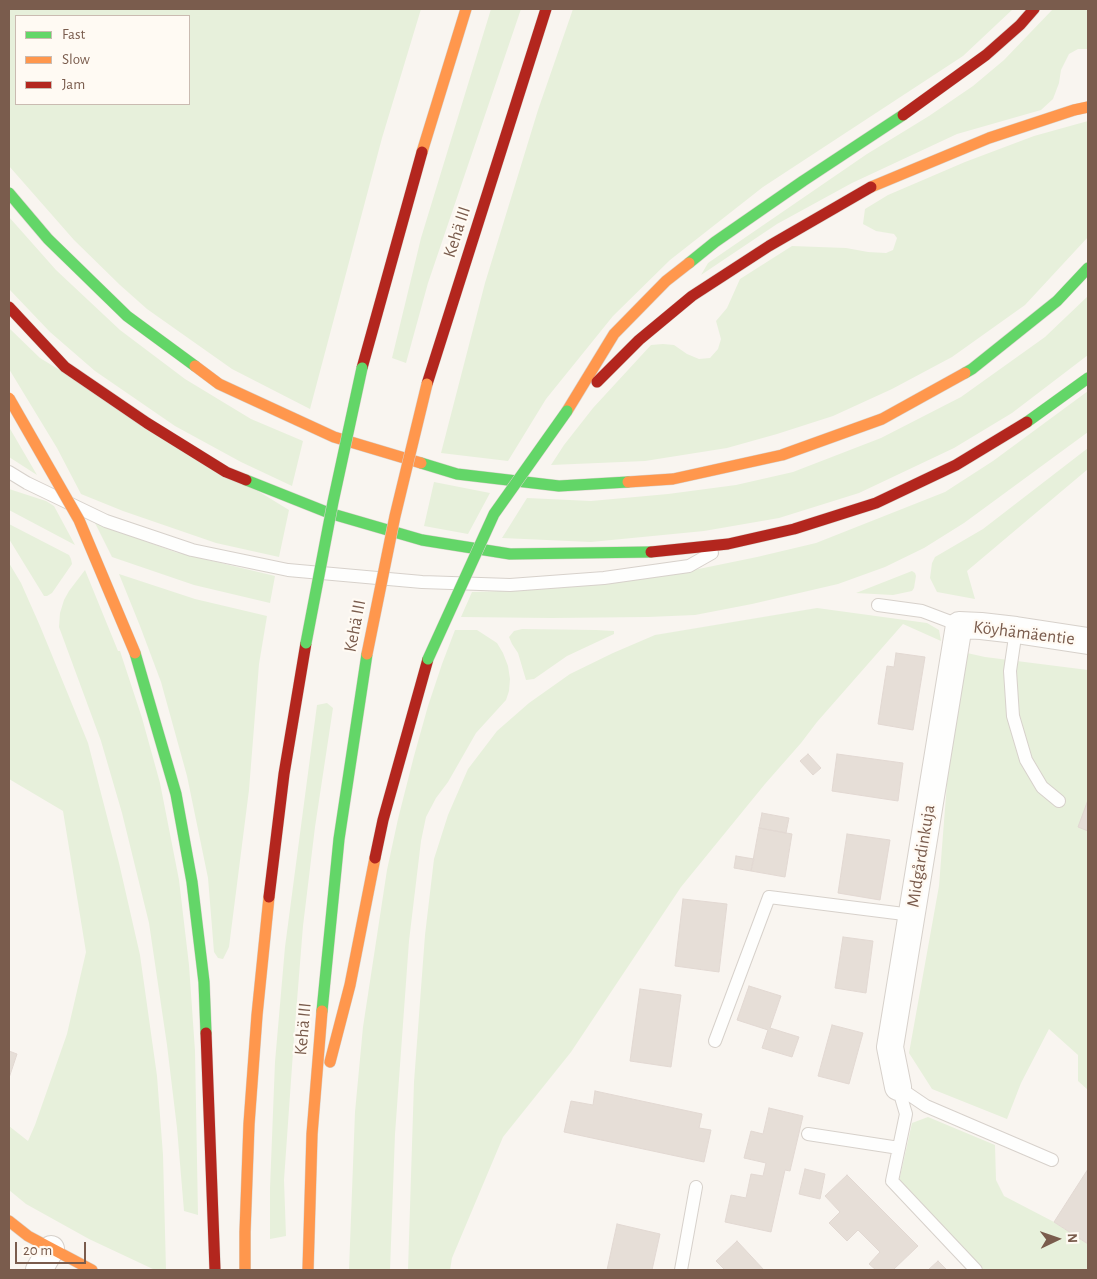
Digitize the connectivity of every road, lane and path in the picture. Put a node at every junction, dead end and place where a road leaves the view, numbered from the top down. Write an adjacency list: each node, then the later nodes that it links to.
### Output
1 (466, 9): 6 (main road)
2 (546, 9): 23 (main road, Kehä III, bridge)
3 (1034, 9): 12 (main road)
4 (442, 47): 6 (main road)
5 (1088, 107): 12 (main road)
6 (430, 123): 32 (main road, bridge)
7 (9, 193): 8 (main road)
8 (1088, 268)
9 (9, 307): 14 (main road)
10 (1088, 378): 14 (main road)
11 (9, 398): 31 (main road, bridge)
12 (567, 411): 23 (main road, bridge)
13 (9, 472): 14 (lane)
14 (728, 544)
15 (878, 605): 16 (lane)
16 (959, 625): 17 (street, Köyhämäentie); 20 (street, Midgårdinkuja)
17 (1016, 630): 18 (street, Köyhämäentie); 19 (lane)
18 (1088, 641)
19 (1060, 801)
20 (912, 915): 21 (lane); 22 (street, Midgårdinkuja)
21 (715, 1041)
22 (898, 1087): 25 (lane); 26 (lane)
23 (312, 1134): 33 (main road, Kehä III)
24 (808, 1134): 25 (lane)
25 (899, 1148): 35 (lane)
26 (1052, 1160)
27 (696, 1187): 34 (lane)
28 (9, 1221): 29 (main road)
29 (45, 1260): 30 (main road)
30 (92, 1270)
31 (215, 1270)
32 (245, 1270)
33 (308, 1270)
34 (682, 1270)
35 (976, 1270)

